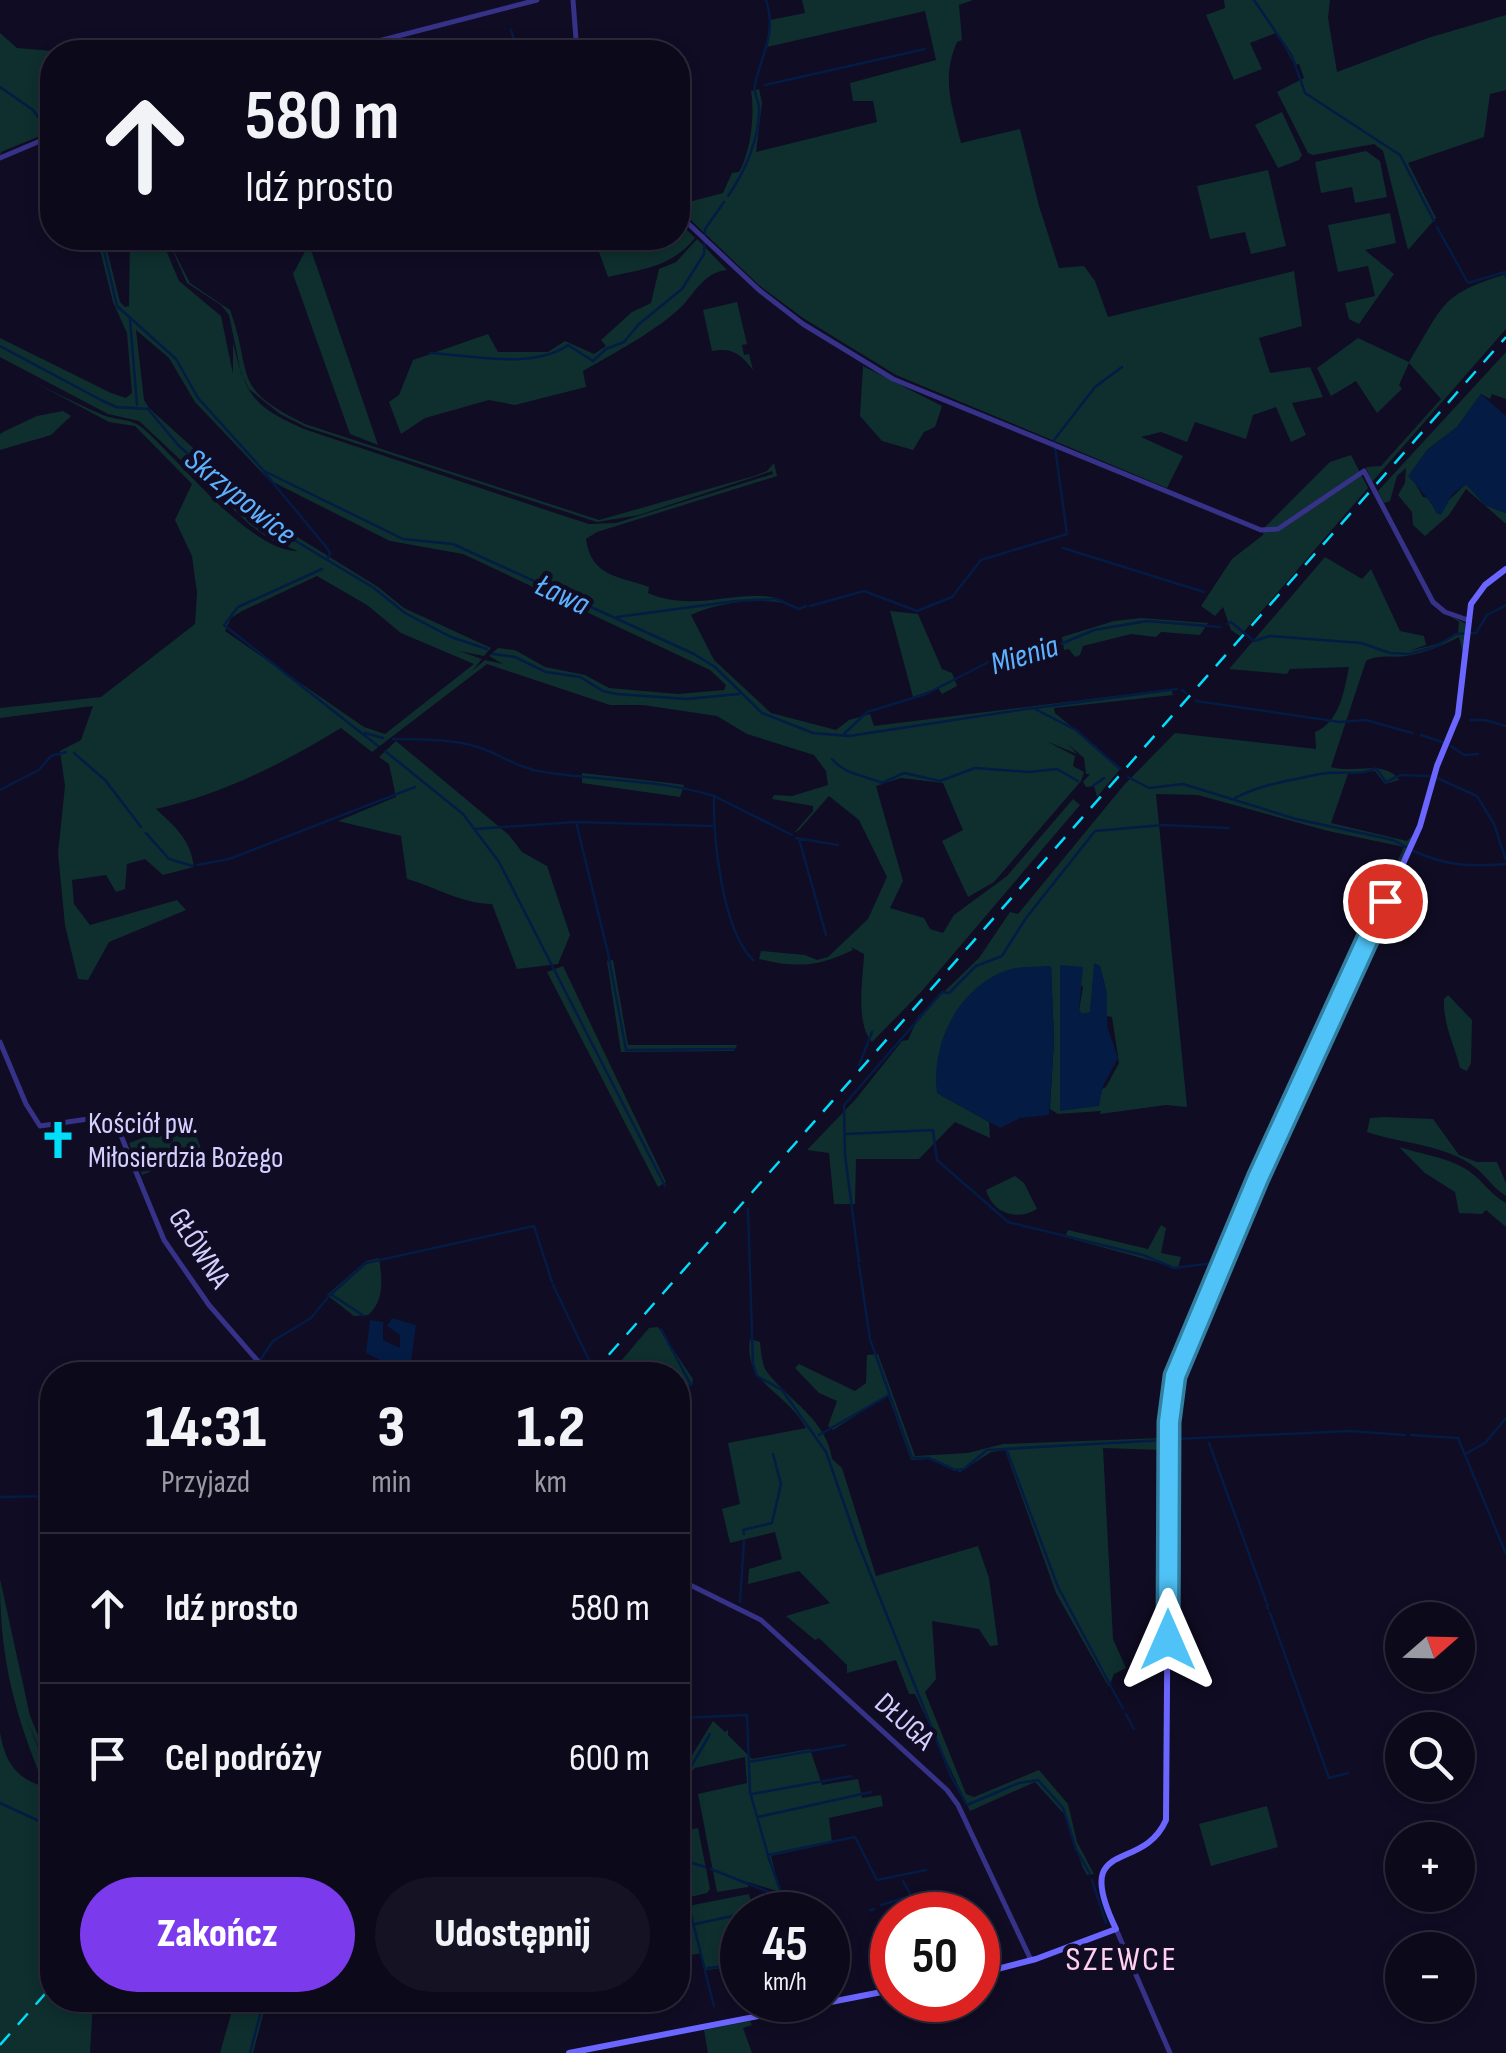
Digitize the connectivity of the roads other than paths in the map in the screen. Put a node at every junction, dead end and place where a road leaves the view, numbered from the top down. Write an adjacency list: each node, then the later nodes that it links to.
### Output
1 (537, 0): 3 (street)
2 (572, 0): 4 (street)
3 (382, 40)
4 (576, 40)
5 (40, 142): 6 (street)
6 (0, 158)
7 (690, 225): 9 (street)
8 (1506, 569): 9 (main road)
9 (1468, 620): 13 (main road)
10 (0, 1042): 11 (street, GŁÓWNA)
11 (259, 1362)
12 (690, 1585): 14 (street, DŁUGA)
13 (1116, 1928): 14 (main road); 18 (street)
14 (1032, 1960): 15 (main road)
15 (1000, 1968)
16 (870, 1994): 17 (main road)
17 (569, 2053)
18 (1170, 2053)

